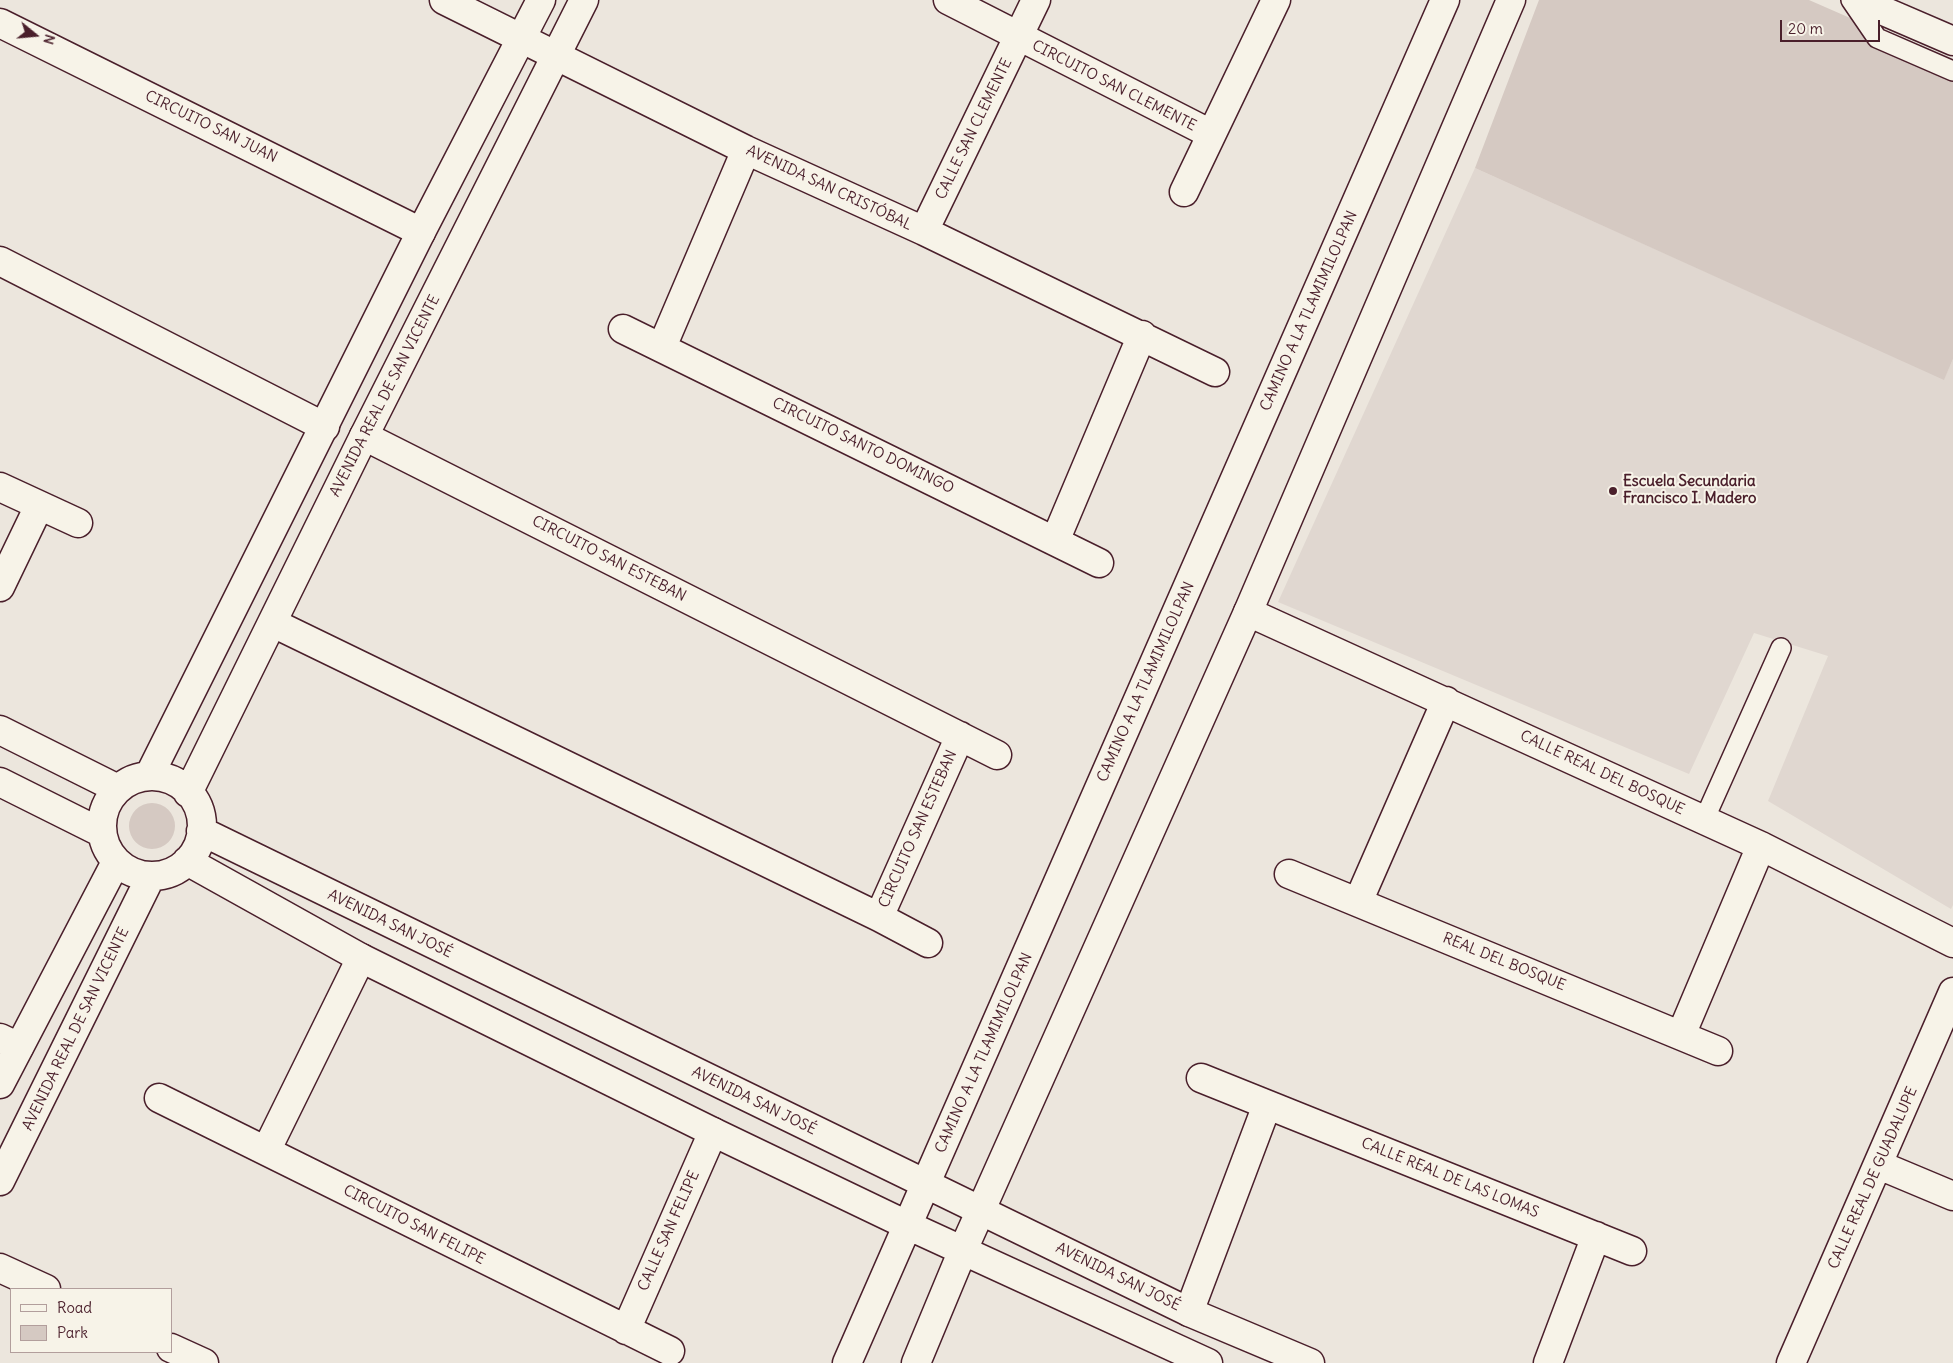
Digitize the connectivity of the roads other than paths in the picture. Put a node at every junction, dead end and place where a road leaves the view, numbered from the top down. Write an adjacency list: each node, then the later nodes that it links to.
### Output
1 (444, 0): 13 (street, AVENIDA SAN CRISTÓBAL)
2 (541, 0): 13 (street)
3 (584, 0): 15 (street, AVENIDA REAL DE SAN VICENTE)
4 (948, 0): 12 (street, CIRCUITO SAN CLEMENTE)
5 (1036, 0): 12 (street, CALLE SAN CLEMENTE)
6 (1276, 0): 17 (street, CIRCUITO SAN CLEMENTE)
7 (1445, 0): 71 (street, CAMINO A LA TLAMIMILOLPAN)
8 (1511, 0): 35 (street)
9 (1851, 0): 16 (lane)
10 (1858, 0): 14 (street)
11 (0, 23): 21 (street, CIRCUITO SAN JUAN)
12 (1018, 37): 17 (street, CIRCUITO SAN CLEMENTE); 20 (street, CALLE SAN CLEMENTE)
13 (522, 38): 15 (street, AVENIDA SAN CRISTÓBAL); 21 (street)
14 (1953, 41)
15 (557, 55): 18 (street, AVENIDA SAN CRISTÓBAL); 28 (street, AVENIDA REAL DE SAN VICENTE)
16 (1953, 70)
17 (1211, 134): 19 (street)
18 (746, 150): 20 (street, AVENIDA SAN CRISTÓBAL); 25 (street)
19 (1184, 192)
20 (924, 231): 24 (street, AVENIDA SAN CRISTÓBAL)
21 (422, 232): 27 (street)
22 (0, 261): 27 (street)
23 (623, 329): 25 (street, CIRCUITO SANTO DOMINGO)
24 (1142, 335): 26 (street, AVENIDA SAN CRISTÓBAL); 32 (street)
25 (662, 347): 32 (street, CIRCUITO SANTO DOMINGO)
26 (1215, 372)
27 (325, 427): 42 (street)
28 (364, 436): 36 (street, AVENIDA REAL DE SAN VICENTE); 40 (street, CIRCUITO SAN ESTEBAN)
29 (0, 487): 30 (street)
30 (39, 506): 31 (street); 34 (street)
31 (78, 523)
32 (1055, 541): 33 (street, CIRCUITO SANTO DOMINGO)
33 (1099, 563)
34 (0, 587)
35 (1248, 612): 38 (street, CALLE REAL DEL BOSQUE); 73 (street)
36 (273, 623): 45 (street, AVENIDA REAL DE SAN VICENTE); 55 (street, CIRCUITO SAN ESTEBAN)
37 (1781, 648): 46 (lane)
38 (1446, 701): 46 (street, CALLE REAL DEL BOSQUE); 54 (street)
39 (0, 730): 44 (street)
40 (960, 736): 41 (street); 55 (street, CIRCUITO SAN ESTEBAN)
41 (997, 755)
42 (149, 776): 44 (street); 45 (street)
43 (0, 782): 48 (street)
44 (118, 789): 48 (street)
45 (188, 793): 47 (street)
46 (1704, 820): 49 (street, CALLE REAL DEL BOSQUE)
47 (201, 831): 50 (street); 71 (street, AVENIDA SAN JOSÉ)
48 (102, 833): 51 (street)
49 (1761, 846): 56 (street, CALLE REAL DEL BOSQUE); 60 (street)
50 (188, 861): 53 (street); 58 (street)
51 (116, 862): 53 (street); 61 (street)
52 (1289, 874): 54 (street, REAL DEL BOSQUE)
53 (151, 876): 70 (street, AVENIDA REAL DE SAN VICENTE)
54 (1358, 902): 60 (street, REAL DEL BOSQUE)
55 (879, 917): 57 (street)
56 (1953, 942)
57 (928, 943)
58 (361, 958): 67 (street); 68 (street)
59 (1953, 992): 69 (street, CALLE REAL DE GUADALUPE)
60 (1681, 1035): 62 (street, REAL DEL BOSQUE)
61 (9, 1042): 64 (street)
62 (1718, 1051)
63 (1201, 1078): 66 (street, CALLE REAL DE LAS LOMAS)
64 (0, 1084)
65 (159, 1098): 68 (street, CIRCUITO SAN FELIPE)
66 (1267, 1105): 75 (street, CALLE REAL DE LAS LOMAS); 80 (street)
67 (713, 1132): 74 (street); 81 (street, CALLE SAN FELIPE)
68 (266, 1151): 81 (street, CIRCUITO SAN FELIPE)
69 (1879, 1166): 72 (street); 91 (street, CALLE REAL DE GUADALUPE)
70 (0, 1181)
71 (926, 1186): 73 (street, AVENIDA SAN JOSÉ); 74 (street, CAMINO A LA TLAMIMILOLPAN)
72 (1953, 1196)
73 (982, 1211): 76 (street); 80 (street, AVENIDA SAN JOSÉ)
74 (907, 1225): 76 (street); 86 (street, CAMINO A LA TLAMIMILOLPAN)
75 (1596, 1236): 77 (street, CALLE REAL DE LAS LOMAS); 90 (street)
76 (963, 1250): 84 (street); 87 (street)
77 (1632, 1251)
78 (0, 1268): 79 (street)
79 (44, 1288)
80 (1189, 1312): 89 (street, AVENIDA SAN JOSÉ)
81 (626, 1330): 83 (street, CIRCUITO SAN FELIPE)
82 (172, 1348): 85 (street)
83 (670, 1351)
84 (1170, 1356): 88 (street)
85 (204, 1363)
86 (847, 1363)
87 (916, 1363)
88 (1208, 1363)
89 (1310, 1363)
90 (1548, 1363)
91 (1791, 1363)

